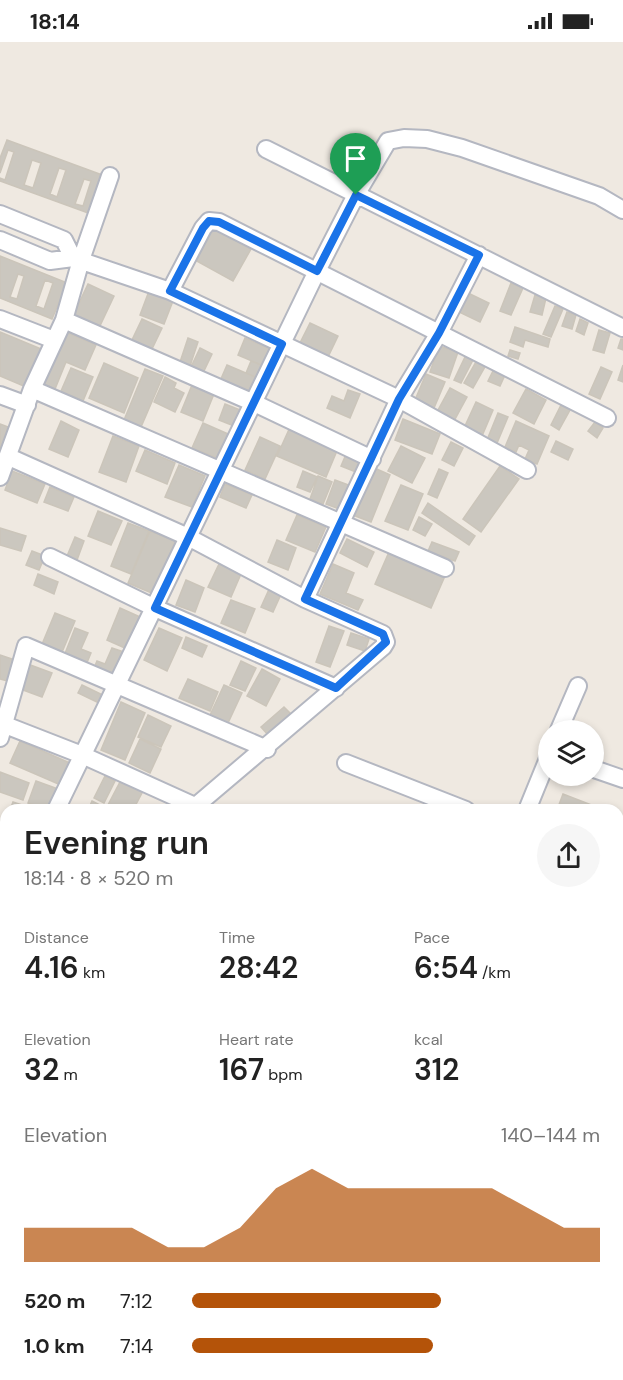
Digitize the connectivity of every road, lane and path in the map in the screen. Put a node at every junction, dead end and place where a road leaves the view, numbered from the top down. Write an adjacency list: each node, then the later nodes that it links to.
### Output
1 (266, 148): 3 (street)
2 (110, 176): 8 (street)
3 (356, 195): 4 (street); 7 (street); 9 (street)
4 (623, 210)
5 (0, 214): 8 (street)
6 (0, 240): 8 (street)
7 (479, 255): 13 (street); 14 (street)
8 (77, 259): 10 (street); 12 (street)
9 (317, 271): 10 (street); 14 (street); 16 (street)
10 (170, 291): 16 (street)
11 (0, 319): 15 (street)
12 (64, 320): 15 (street); 20 (street)
13 (623, 327)
14 (439, 333): 19 (street); 22 (street)
15 (54, 340): 17 (street)
16 (282, 344): 19 (street); 20 (street)
17 (32, 389): 21 (street); 26 (street)
18 (0, 395): 21 (street)
19 (399, 399): 24 (street); 25 (street)
20 (254, 403): 24 (street); 26 (street)
21 (27, 405): 23 (street)
22 (607, 418)
23 (9, 457): 27 (street); 29 (street)
24 (372, 459): 28 (street)
25 (527, 470)
26 (220, 472): 28 (street); 29 (street)
27 (0, 477)
28 (341, 525): 31 (street); 32 (street)
29 (188, 537): 32 (street); 33 (street)
30 (50, 557): 33 (street)
31 (445, 568)
32 (305, 599): 36 (street)
33 (155, 608): 34 (street); 36 (street)
34 (117, 683): 38 (street); 39 (street); 40 (street)
35 (578, 687): 37 (street)
36 (336, 688): 39 (street)
37 (564, 720)
38 (2, 729): 40 (street)
39 (267, 748): 47 (street)
40 (82, 755): 45 (street); 46 (street)
41 (346, 763): 48 (street)
42 (604, 772): 43 (street)
43 (623, 779)
44 (538, 782): 49 (street)
45 (60, 804)
46 (185, 804)
47 (198, 804)
48 (451, 804)
49 (529, 804)

